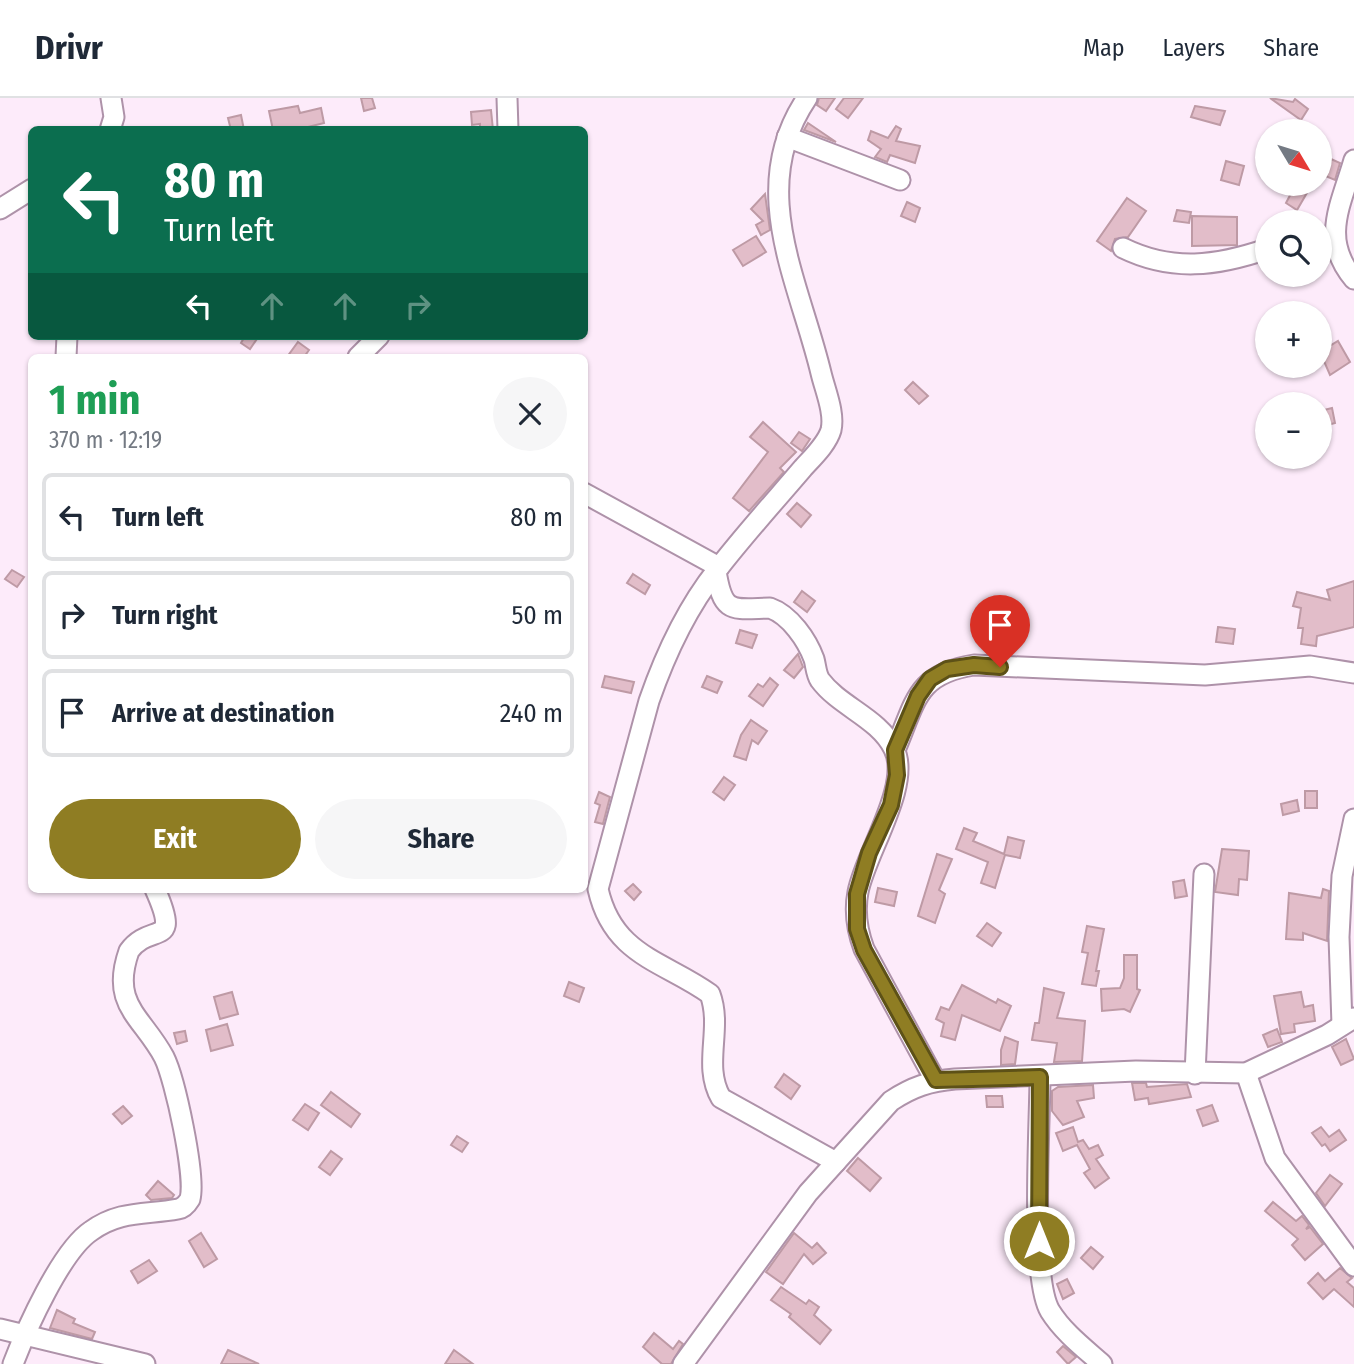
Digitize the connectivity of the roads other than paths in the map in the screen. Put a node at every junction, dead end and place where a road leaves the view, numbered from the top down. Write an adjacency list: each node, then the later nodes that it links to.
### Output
1 (111, 98): 4 (street)
2 (507, 98): 5 (street)
3 (807, 98): 6 (street)
4 (111, 126)
5 (508, 126)
6 (787, 137): 8 (street); 19 (street)
7 (1354, 160): 11 (street)
8 (900, 180)
9 (28, 192): 10 (street)
10 (0, 209)
11 (1332, 224)
12 (1332, 246): 15 (street)
13 (1123, 248): 14 (street)
14 (1255, 253)
15 (1354, 279)
16 (375, 340): 17 (street)
17 (361, 354)
18 (588, 495): 19 (street)
19 (718, 569): 21 (street); 30 (street)
20 (1354, 673): 21 (street)
21 (895, 750): 29 (street)
22 (1354, 819): 25 (street)
23 (1204, 874): 27 (street)
24 (157, 893): 33 (street)
25 (1348, 1021): 26 (street)
26 (1246, 1073): 27 (street); 31 (street)
27 (1195, 1074): 28 (street)
28 (1040, 1077): 29 (street); 37 (street)
29 (936, 1080): 30 (street)
30 (836, 1162): 36 (street)
31 (1354, 1266)
32 (0, 1329): 33 (street)
33 (24, 1334): 34 (street); 35 (street)
34 (13, 1364)
35 (145, 1364)
36 (683, 1364)
37 (1102, 1364)

